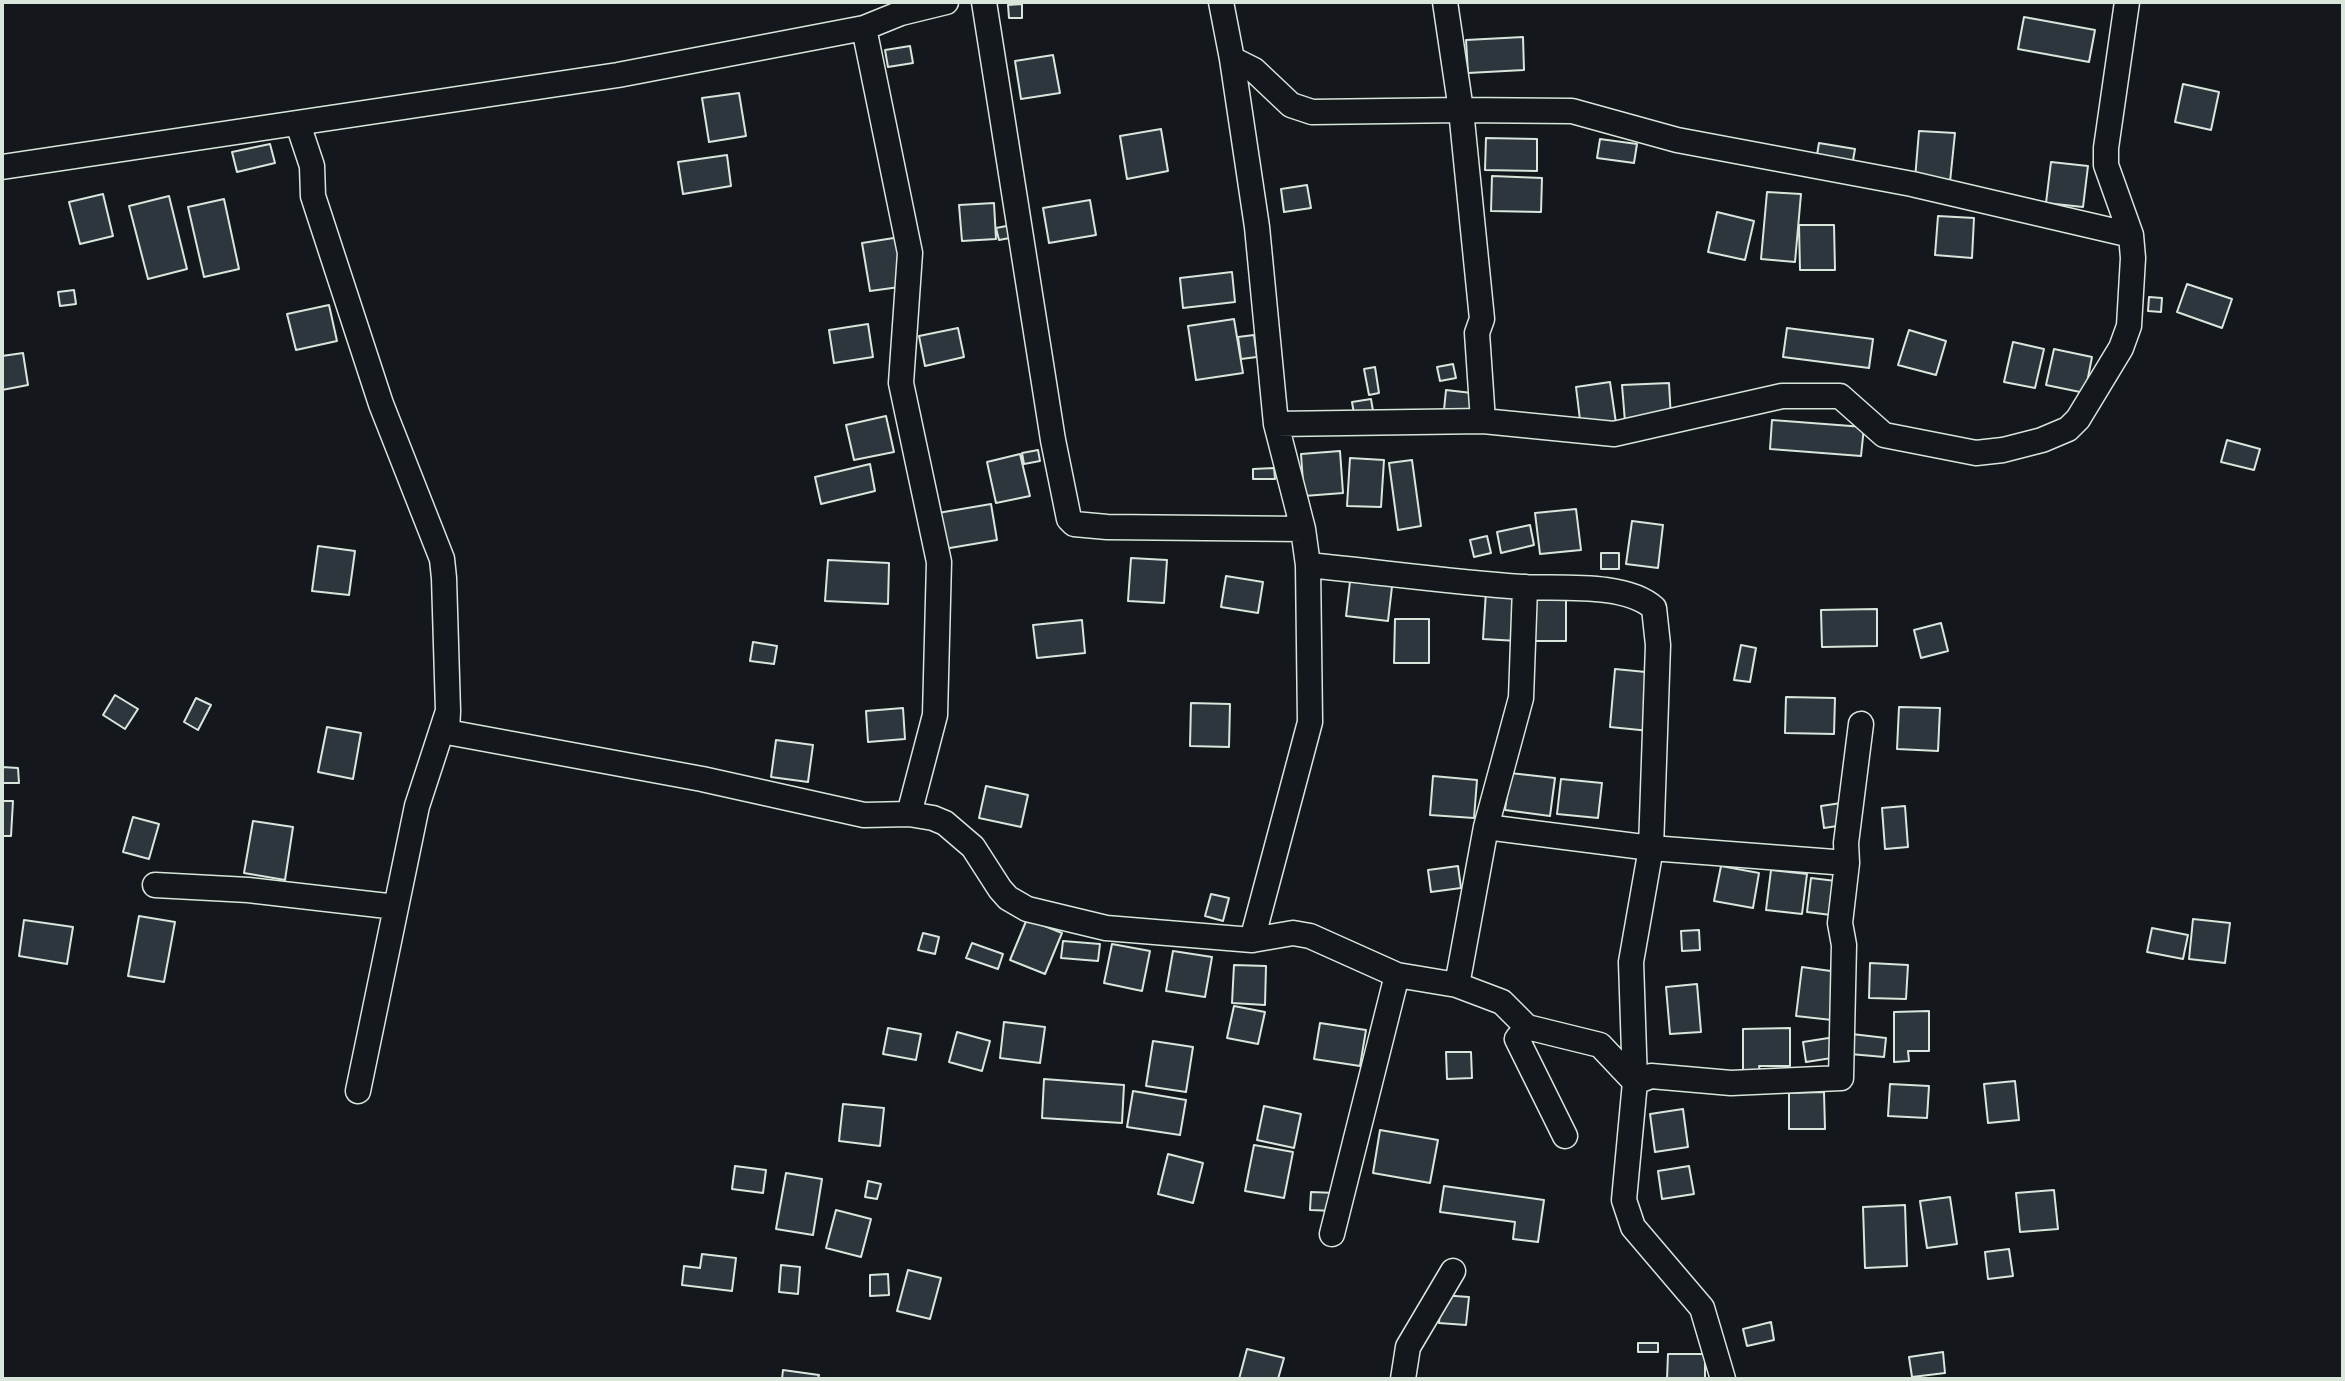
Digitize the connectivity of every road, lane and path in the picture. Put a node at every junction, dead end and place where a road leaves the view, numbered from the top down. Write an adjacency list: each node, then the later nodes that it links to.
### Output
1 (946, 2): 6 (street)
2 (984, 2): 15 (street)
3 (1221, 2): 8 (street)
4 (1445, 2): 9 (street)
5 (2127, 2): 12 (street)
6 (902, 8): 7 (street)
7 (864, 28): 10 (street); 20 (street)
8 (1232, 59): 9 (street); 14 (street)
9 (1461, 110): 12 (street); 13 (street)
10 (298, 124): 11 (street); 18 (street)
11 (2, 167)
12 (2131, 235): 13 (street)
13 (1483, 421): 14 (street)
14 (1276, 424): 15 (street)
15 (1303, 529): 16 (street)
16 (1308, 565): 17 (street); 26 (street)
17 (1525, 587): 21 (street); 22 (street)
18 (448, 711): 20 (street); 25 (street)
19 (1861, 724): 23 (street)
20 (909, 814): 26 (street)
21 (1486, 827): 22 (street); 28 (street)
22 (1651, 848): 23 (street); 30 (street)
23 (1847, 863): 30 (street)
24 (155, 885): 25 (street)
25 (396, 907): 31 (street)
26 (1252, 940): 27 (street)
27 (1397, 975): 28 (street); 33 (street)
28 (1457, 985): 29 (street)
29 (1527, 1027): 30 (street); 32 (street)
30 (1635, 1082): 36 (street)
31 (358, 1091)
32 (1565, 1136)
33 (1332, 1234)
34 (1453, 1271): 35 (street)
35 (1403, 1379)
36 (1723, 1379)

